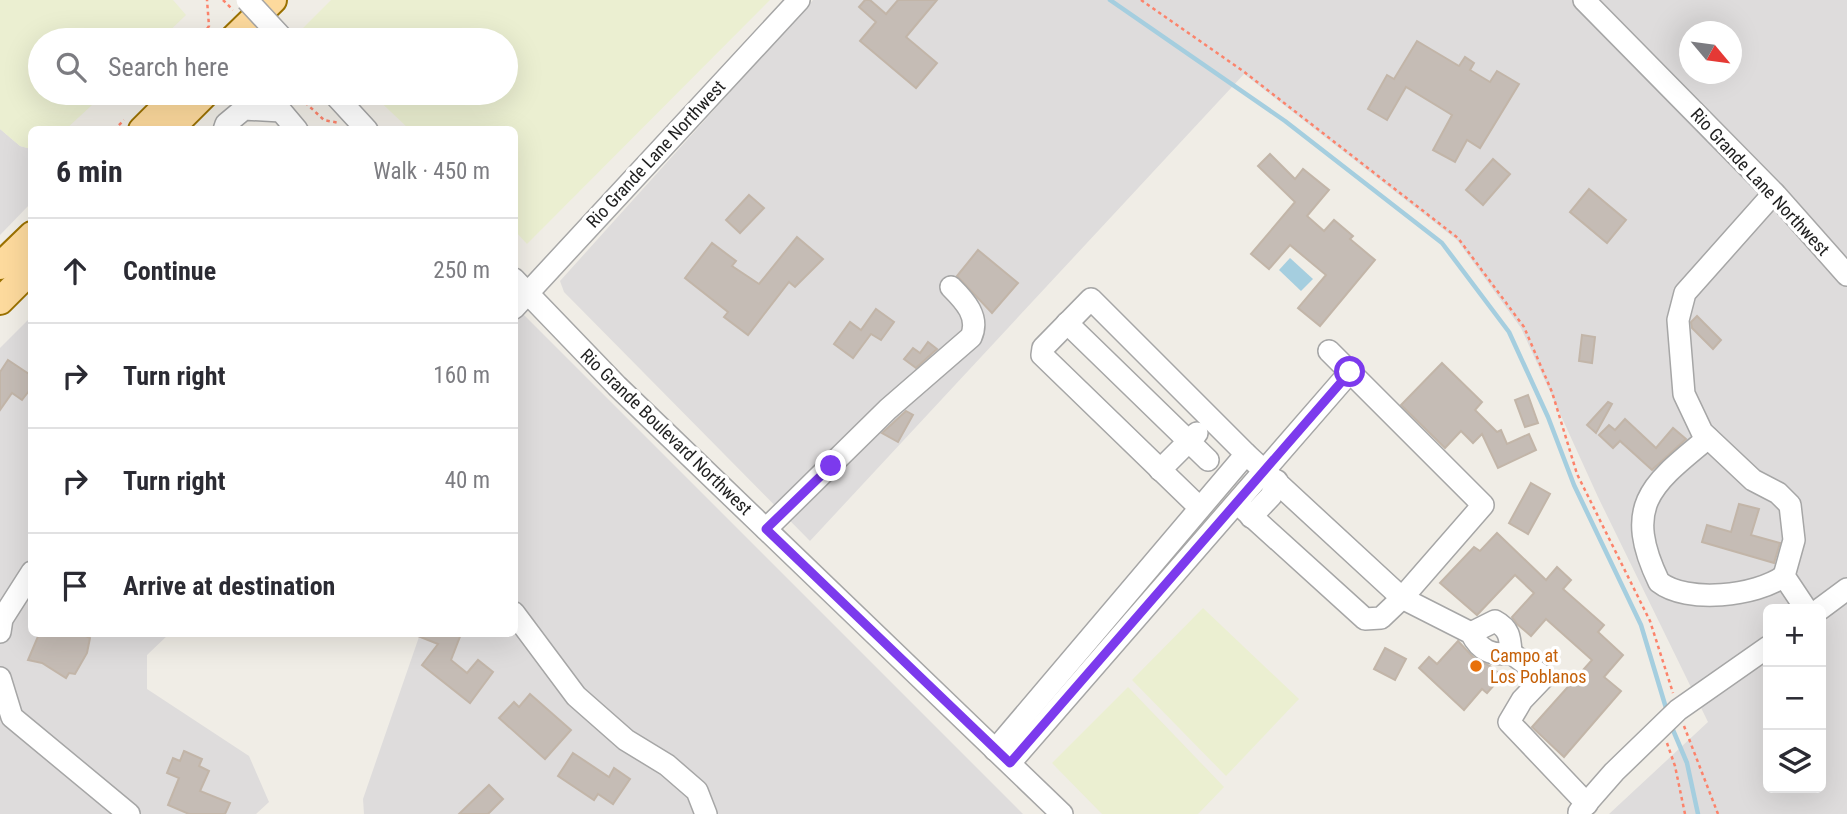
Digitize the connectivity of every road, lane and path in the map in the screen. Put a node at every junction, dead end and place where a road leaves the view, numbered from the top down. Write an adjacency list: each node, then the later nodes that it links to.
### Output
1 (207, 0): 8 (path)
2 (247, 0): 11 (street, bridge)
3 (273, 0): 9 (main road)
4 (296, 0): 10 (main road)
5 (799, 0): 26 (street, Rio Grande Lane Northwest)
6 (1142, 0): 51 (path)
7 (1584, 0): 21 (street, Rio Grande Lane Northwest)
8 (208, 28)
9 (244, 28)
10 (269, 28)
11 (274, 28)
12 (167, 105): 17 (main road)
13 (194, 105): 18 (main road)
14 (308, 105): 16 (path)
15 (339, 105): 16 (street)
16 (350, 125)
17 (146, 126)
18 (173, 126)
19 (225, 126): 20 (street)
20 (294, 126)
21 (1774, 193): 24 (street, Rio Grande Lane Northwest); 32 (street)
22 (28, 243): 23 (main road)
23 (14, 269): 27 (main road)
24 (1847, 275)
25 (951, 287): 40 (street)
26 (519, 294): 40 (street, Rio Grande Boulevard Northwest)
27 (0, 302)
28 (1066, 323): 31 (street); 33 (street); 36 (street)
29 (1329, 351): 30 (street)
30 (1350, 372): 37 (street); 44 (street)
31 (1211, 419): 33 (street); 34 (street)
32 (1708, 438): 41 (street); 41 (street)
33 (1189, 441): 35 (street); 36 (street)
34 (1246, 454): 37 (street); 38 (street)
35 (1208, 460)
36 (1160, 470): 38 (street)
37 (1271, 476): 39 (street); 44 (street)
38 (1199, 507): 53 (street)
39 (1244, 510): 44 (street); 53 (street)
40 (766, 529): 53 (street, Rio Grande Boulevard Northwest)
41 (1784, 576): 45 (street)
42 (28, 578): 48 (street)
43 (1847, 589): 46 (street)
44 (1402, 597): 54 (street)
45 (1803, 604)
46 (1826, 605)
47 (518, 618): 56 (street)
48 (0, 632)
49 (1763, 650): 51 (street)
50 (0, 678): 55 (street)
51 (1678, 710): 52 (street); 59 (path)
52 (1661, 727): 54 (street); 58 (path)
53 (1002, 756): 57 (street, Rio Grande Boulevard Northwest)
54 (1582, 809)
55 (129, 814)
56 (706, 814)
57 (1062, 814)
58 (1685, 814)
59 (1718, 814)

